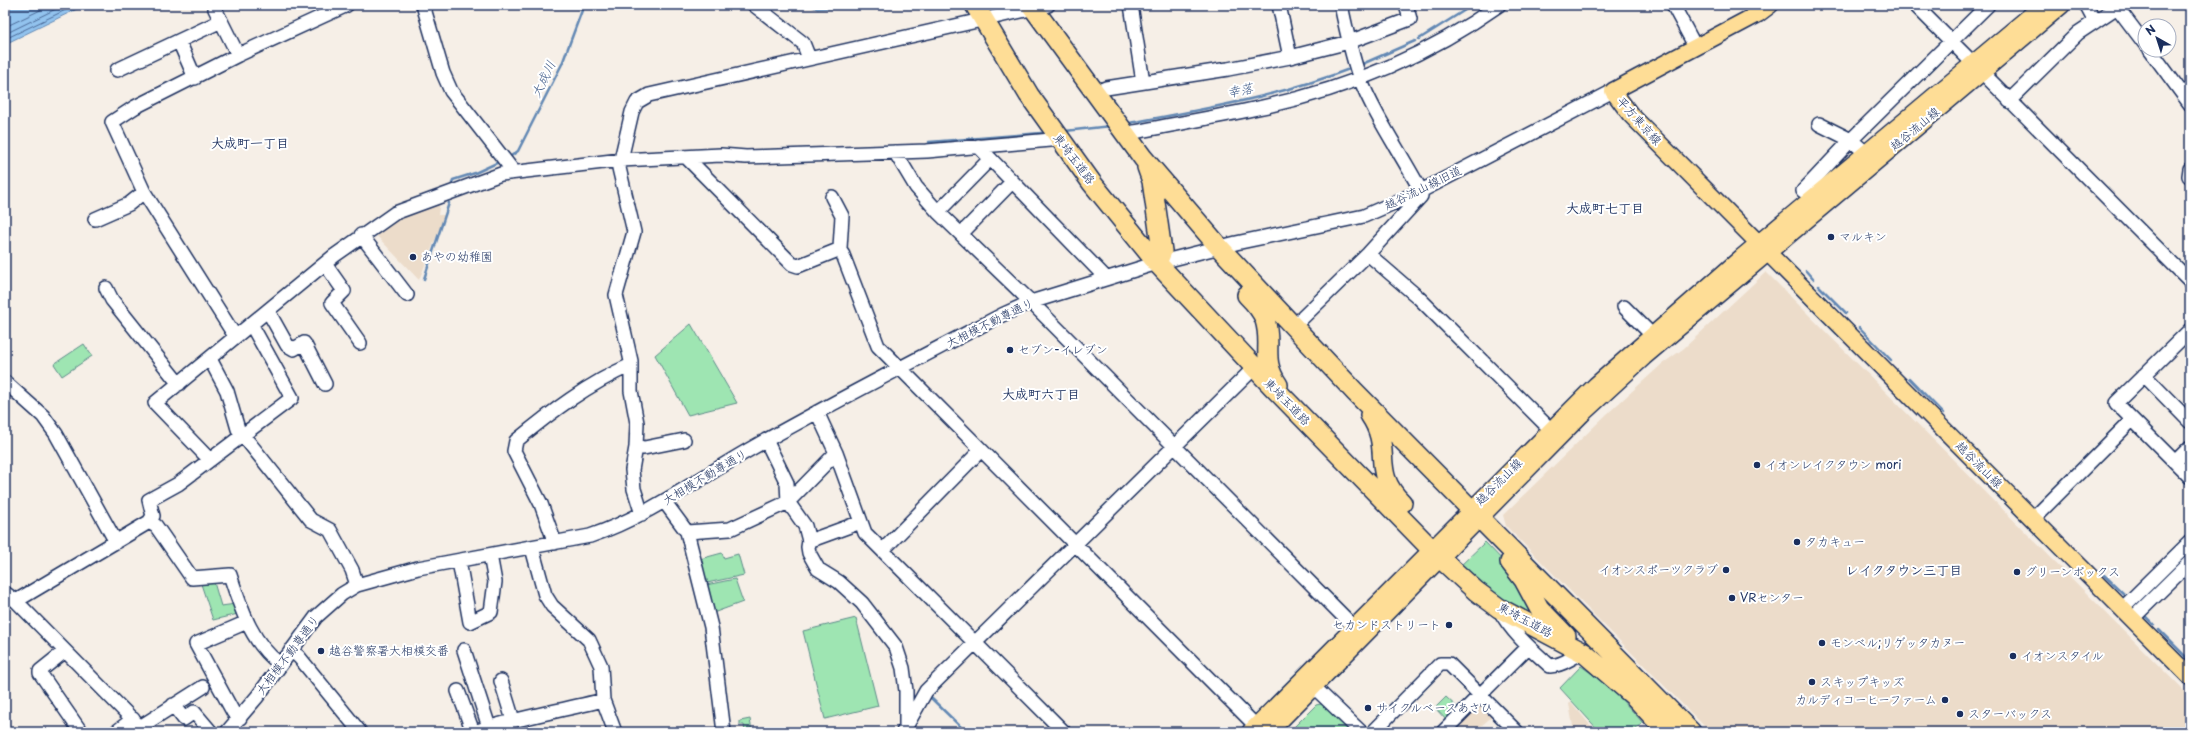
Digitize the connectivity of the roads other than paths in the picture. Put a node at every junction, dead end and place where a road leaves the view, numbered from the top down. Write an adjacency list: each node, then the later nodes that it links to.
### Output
1 (347, 5): 27 (street)
2 (424, 5): 51 (street)
3 (754, 5): 29 (street)
4 (1131, 5): 35 (street)
5 (1279, 5): 28 (street)
6 (1406, 5): 24 (street)
7 (1499, 5): 33 (street)
8 (1674, 5): 26 (street)
9 (1770, 5): 26 (main road, 平方東京線)
10 (1915, 5): 25 (street)
11 (1988, 5): 25 (street)
12 (2043, 5): 31 (main road, 越谷流山線)
13 (2062, 5): 31 (main road, 越谷流山線)
14 (2086, 5): 21 (street)
15 (1038, 6): 19 (street); 37 (highway)
16 (1343, 6): 24 (street)
17 (2119, 6): 21 (street); 22 (street)
18 (215, 9): 20 (street)
19 (979, 12): 29 (street); 41 (highway, 東埼玉道路)
20 (221, 21): 23 (street); 27 (street)
21 (2095, 22): 38 (street)
22 (2137, 32)
23 (179, 41): 32 (street); 34 (street)
24 (1349, 42): 28 (street); 33 (street)
25 (1951, 42): 31 (street); 43 (street)
26 (1696, 48): 36 (main road, 平方東京線)
27 (238, 55): 34 (street)
28 (1290, 57): 35 (street)
29 (809, 58): 50 (street)
30 (2156, 58): 39 (street)
31 (1978, 68): 38 (street); 46 (main road, 越谷流山線); 62 (main road, 越谷流山線)
32 (117, 70)
33 (1360, 77): 42 (street); 53 (street)
34 (195, 78): 55 (street)
35 (1143, 82): 37 (street)
36 (1613, 91): 53 (street, 越谷流山線旧道); 62 (main road, 平方東京線)
37 (1094, 93): 42 (highway)
38 (2009, 101): 68 (street)
39 (2190, 104)
40 (1819, 124): 43 (street)
41 (1057, 136): 44 (street); 65 (highway, 東埼玉道路)
42 (1126, 136): 48 (highway)
43 (1851, 140): 46 (street); 54 (street)
44 (978, 146): 45 (street); 49 (street)
45 (895, 152): 47 (street); 57 (street)
46 (1866, 153): 62 (main road, 越谷流山線)
47 (687, 158): 50 (street); 63 (street)
48 (1143, 158): 61 (highway); 65 (highway)
49 (990, 159): 52 (street); 57 (street)
50 (621, 160): 51 (street); 81 (street)
51 (514, 172): 60 (street)
52 (1012, 182): 59 (street); 67 (street)
53 (1421, 191): 61 (street, 越谷流山線旧道); 64 (street)
54 (1803, 191)
55 (144, 192): 58 (street); 78 (street)
56 (832, 198): 63 (street)
57 (938, 212): 59 (street)
58 (95, 219)
59 (961, 234): 71 (street)
60 (361, 235): 66 (street); 70 (street)
61 (1219, 247): 65 (street, 大相模不動尊通り); 75 (highway); 90 (highway)
62 (1764, 248): 77 (main road, 越谷流山線); 108 (main road, 越谷流山線); 109 (main road, 越谷流山線)
63 (839, 249): 82 (street)
64 (1368, 254): 75 (street); 93 (street)
65 (1157, 263): 67 (street, 大相模不動尊通り); 83 (highway, 東埼玉道路)
66 (325, 264): 73 (street); 79 (street)
67 (1106, 278): 71 (street, 大相模不動尊通り)
68 (2190, 281)
69 (106, 288): 86 (street)
70 (407, 294)
71 (1032, 302): 82 (street, 大相模不動尊通り); 98 (street)
72 (1624, 307): 77 (street)
73 (268, 310): 74 (street); 87 (street)
74 (251, 324): 78 (street); 94 (street)
75 (1292, 328): 88 (highway)
76 (2190, 330): 84 (street)
77 (1652, 335): 93 (main road, 越谷流山線)
78 (235, 336): 80 (street)
79 (360, 343)
80 (210, 359): 86 (street); 94 (street)
81 (631, 365): 97 (street); 116 (street)
82 (901, 368): 89 (street, 大相模不動尊通り); 100 (street)
83 (1254, 368): 90 (highway, 東埼玉道路); 98 (street)
84 (2144, 375): 91 (street); 92 (street)
85 (5, 382): 114 (street)
86 (179, 384): 102 (street)
87 (325, 384)
88 (1355, 392): 108 (highway); 120 (highway)
89 (817, 412): 96 (street, 大相模不動尊通り); 101 (street)
90 (1298, 413): 120 (highway, 東埼玉道路)
91 (2132, 420): 103 (street); 109 (street)
92 (2190, 422)
93 (1550, 429): 108 (main road, 越谷流山線)
94 (242, 435): 102 (street); 124 (street)
95 (684, 440): 97 (street)
96 (766, 440): 105 (street, 大相模不動尊通り); 106 (street)
97 (636, 447): 107 (street)
98 (1173, 447): 117 (street); 130 (street)
99 (2190, 447): 103 (street)
100 (981, 450): 117 (street); 119 (street)
101 (836, 452): 106 (street); 111 (street)
102 (210, 460): 110 (street)
103 (2175, 462): 104 (street)
104 (2190, 477)
105 (664, 501): 107 (street, 大相模不動尊通り); 112 (street)
106 (788, 502): 112 (street); 113 (street)
107 (642, 514): 116 (street, 大相模不動尊通り)
108 (1475, 517): 120 (main road, 越谷流山線); 136 (highway); 166 (highway)
109 (2033, 519): 128 (main road, 越谷流山線)
110 (149, 522): 114 (street); 129 (street)
111 (861, 522): 113 (street); 119 (street)
112 (687, 532): 160 (street)
113 (810, 541): 150 (street)
114 (116, 542): 126 (street)
115 (2190, 542): 128 (street)
116 (555, 544): 118 (street, 大相模不動尊通り)
117 (1075, 544): 131 (street); 152 (street)
118 (532, 548): 121 (street, 大相模不動尊通り); 144 (street)
119 (883, 550): 131 (street)
120 (1436, 551): 127 (highway, 東埼玉道路); 130 (main road, 越谷流山線); 141 (main road, 越谷流山線)
121 (490, 555): 122 (street, 大相模不動尊通り); 122 (street)
122 (459, 561): 124 (street, 大相模不動尊通り)
123 (2190, 562): 128 (street)
124 (357, 585): 133 (street, 大相模不動尊通り)
125 (5, 594): 126 (street)
126 (16, 601): 135 (street)
127 (1498, 608): 132 (street); 136 (highway, 東埼玉道路)
128 (2127, 614): 138 (main road, 越谷流山線)
129 (247, 622): 137 (street); 146 (street)
130 (1354, 627): 152 (main road, 越谷流山線)
131 (975, 643): 150 (street); 161 (street)
132 (1528, 647): 136 (street); 143 (street)
133 (290, 650): 137 (street, 大相模不動尊通り); 151 (street)
134 (464, 650): 149 (street)
135 (65, 651): 148 (street); 154 (street)
136 (1584, 653): 165 (highway, 東埼玉道路)
137 (280, 664): 146 (street, 大相模不動尊通り)
138 (2190, 677)
139 (501, 681): 147 (street)
140 (203, 687): 145 (street)
141 (1314, 687): 152 (main road, 越谷流山線); 162 (street)
142 (458, 691): 158 (street)
143 (1481, 695): 153 (street); 163 (street); 164 (street)
144 (603, 700): 147 (street); 159 (street)
145 (173, 705): 148 (street); 156 (street)
146 (240, 718): 157 (street, 大相模不動尊通り)
147 (513, 720): 149 (street)
148 (139, 726): 155 (street)
149 (490, 727): 158 (street)
150 (908, 728)
151 (355, 730)
152 (1258, 730)
153 (1515, 731)
154 (81, 732)
155 (116, 732)
156 (211, 732)
157 (228, 732)
158 (474, 732)
159 (615, 732)
160 (724, 732)
161 (1064, 732)
162 (1361, 732)
163 (1373, 732)
164 (1443, 732)
165 (1667, 732)
166 (1691, 732)

